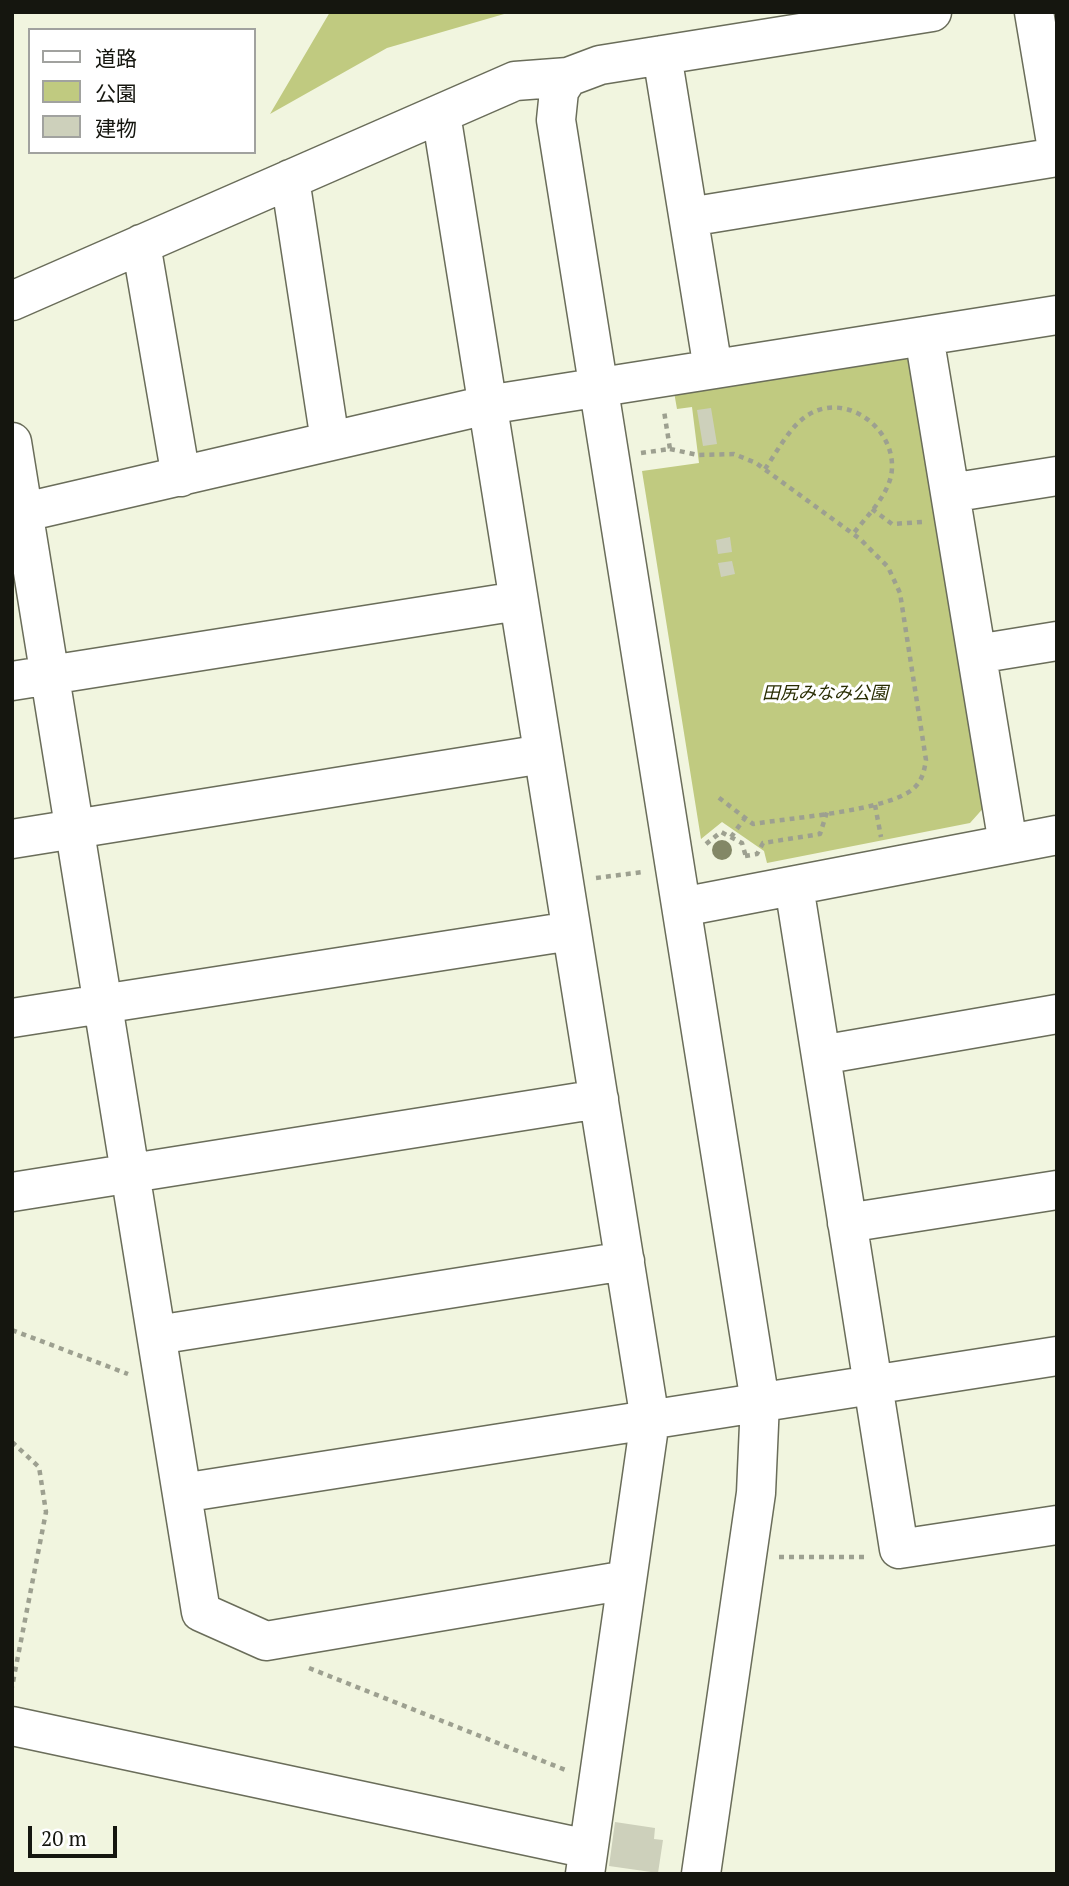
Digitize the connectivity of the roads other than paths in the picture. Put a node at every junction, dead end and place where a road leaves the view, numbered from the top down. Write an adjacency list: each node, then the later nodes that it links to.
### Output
1 (932, 12): 3 (street)
2 (1034, 12): 6 (street)
3 (662, 55): 4 (street); 9 (street)
4 (568, 77): 5 (street); 15 (street)
5 (441, 114): 8 (street); 16 (street)
6 (1057, 149)
7 (1057, 157): 9 (street)
8 (290, 179): 10 (street); 17 (street)
9 (688, 217): 14 (street)
10 (141, 244): 11 (street); 20 (street)
11 (12, 301)
12 (1057, 315): 13 (street)
13 (924, 336): 14 (street); 21 (street)
14 (713, 369): 15 (street)
15 (599, 387): 16 (street); 34 (street)
16 (487, 405): 17 (street); 23 (street)
17 (330, 441): 20 (street)
18 (12, 442): 22 (street)
19 (1057, 476): 21 (street)
20 (181, 477): 22 (street)
21 (952, 505): 25 (street)
22 (18, 514): 26 (street)
23 (518, 601): 26 (street); 28 (street)
24 (1057, 641): 25 (street)
25 (977, 654): 32 (street)
26 (50, 675): 27 (street); 29 (street)
27 (12, 681)
28 (543, 754): 29 (street); 35 (street)
29 (75, 829): 31 (street); 36 (street)
30 (1057, 835): 32 (street)
31 (12, 839)
32 (1008, 844): 33 (street)
33 (794, 886): 34 (street); 39 (street)
34 (682, 907): 49 (street)
35 (571, 931): 36 (street); 40 (street)
36 (103, 1004): 38 (street); 41 (street)
37 (1057, 1014): 39 (street)
38 (12, 1018)
39 (821, 1055): 44 (street)
40 (599, 1099): 41 (street); 45 (street)
41 (131, 1174): 43 (street); 46 (street)
42 (1057, 1190): 44 (street)
43 (12, 1192)
44 (847, 1223): 48 (street)
45 (625, 1261): 46 (street); 50 (street)
46 (157, 1335): 51 (street)
47 (1057, 1356): 48 (street)
48 (873, 1384): 49 (street); 52 (street)
49 (760, 1402): 50 (street); 56 (street)
50 (650, 1420): 51 (street); 53 (street)
51 (182, 1493): 53 (street)
52 (1057, 1524)
53 (627, 1580): 55 (street)
54 (12, 1726): 55 (street)
55 (587, 1861)
56 (701, 1874)

